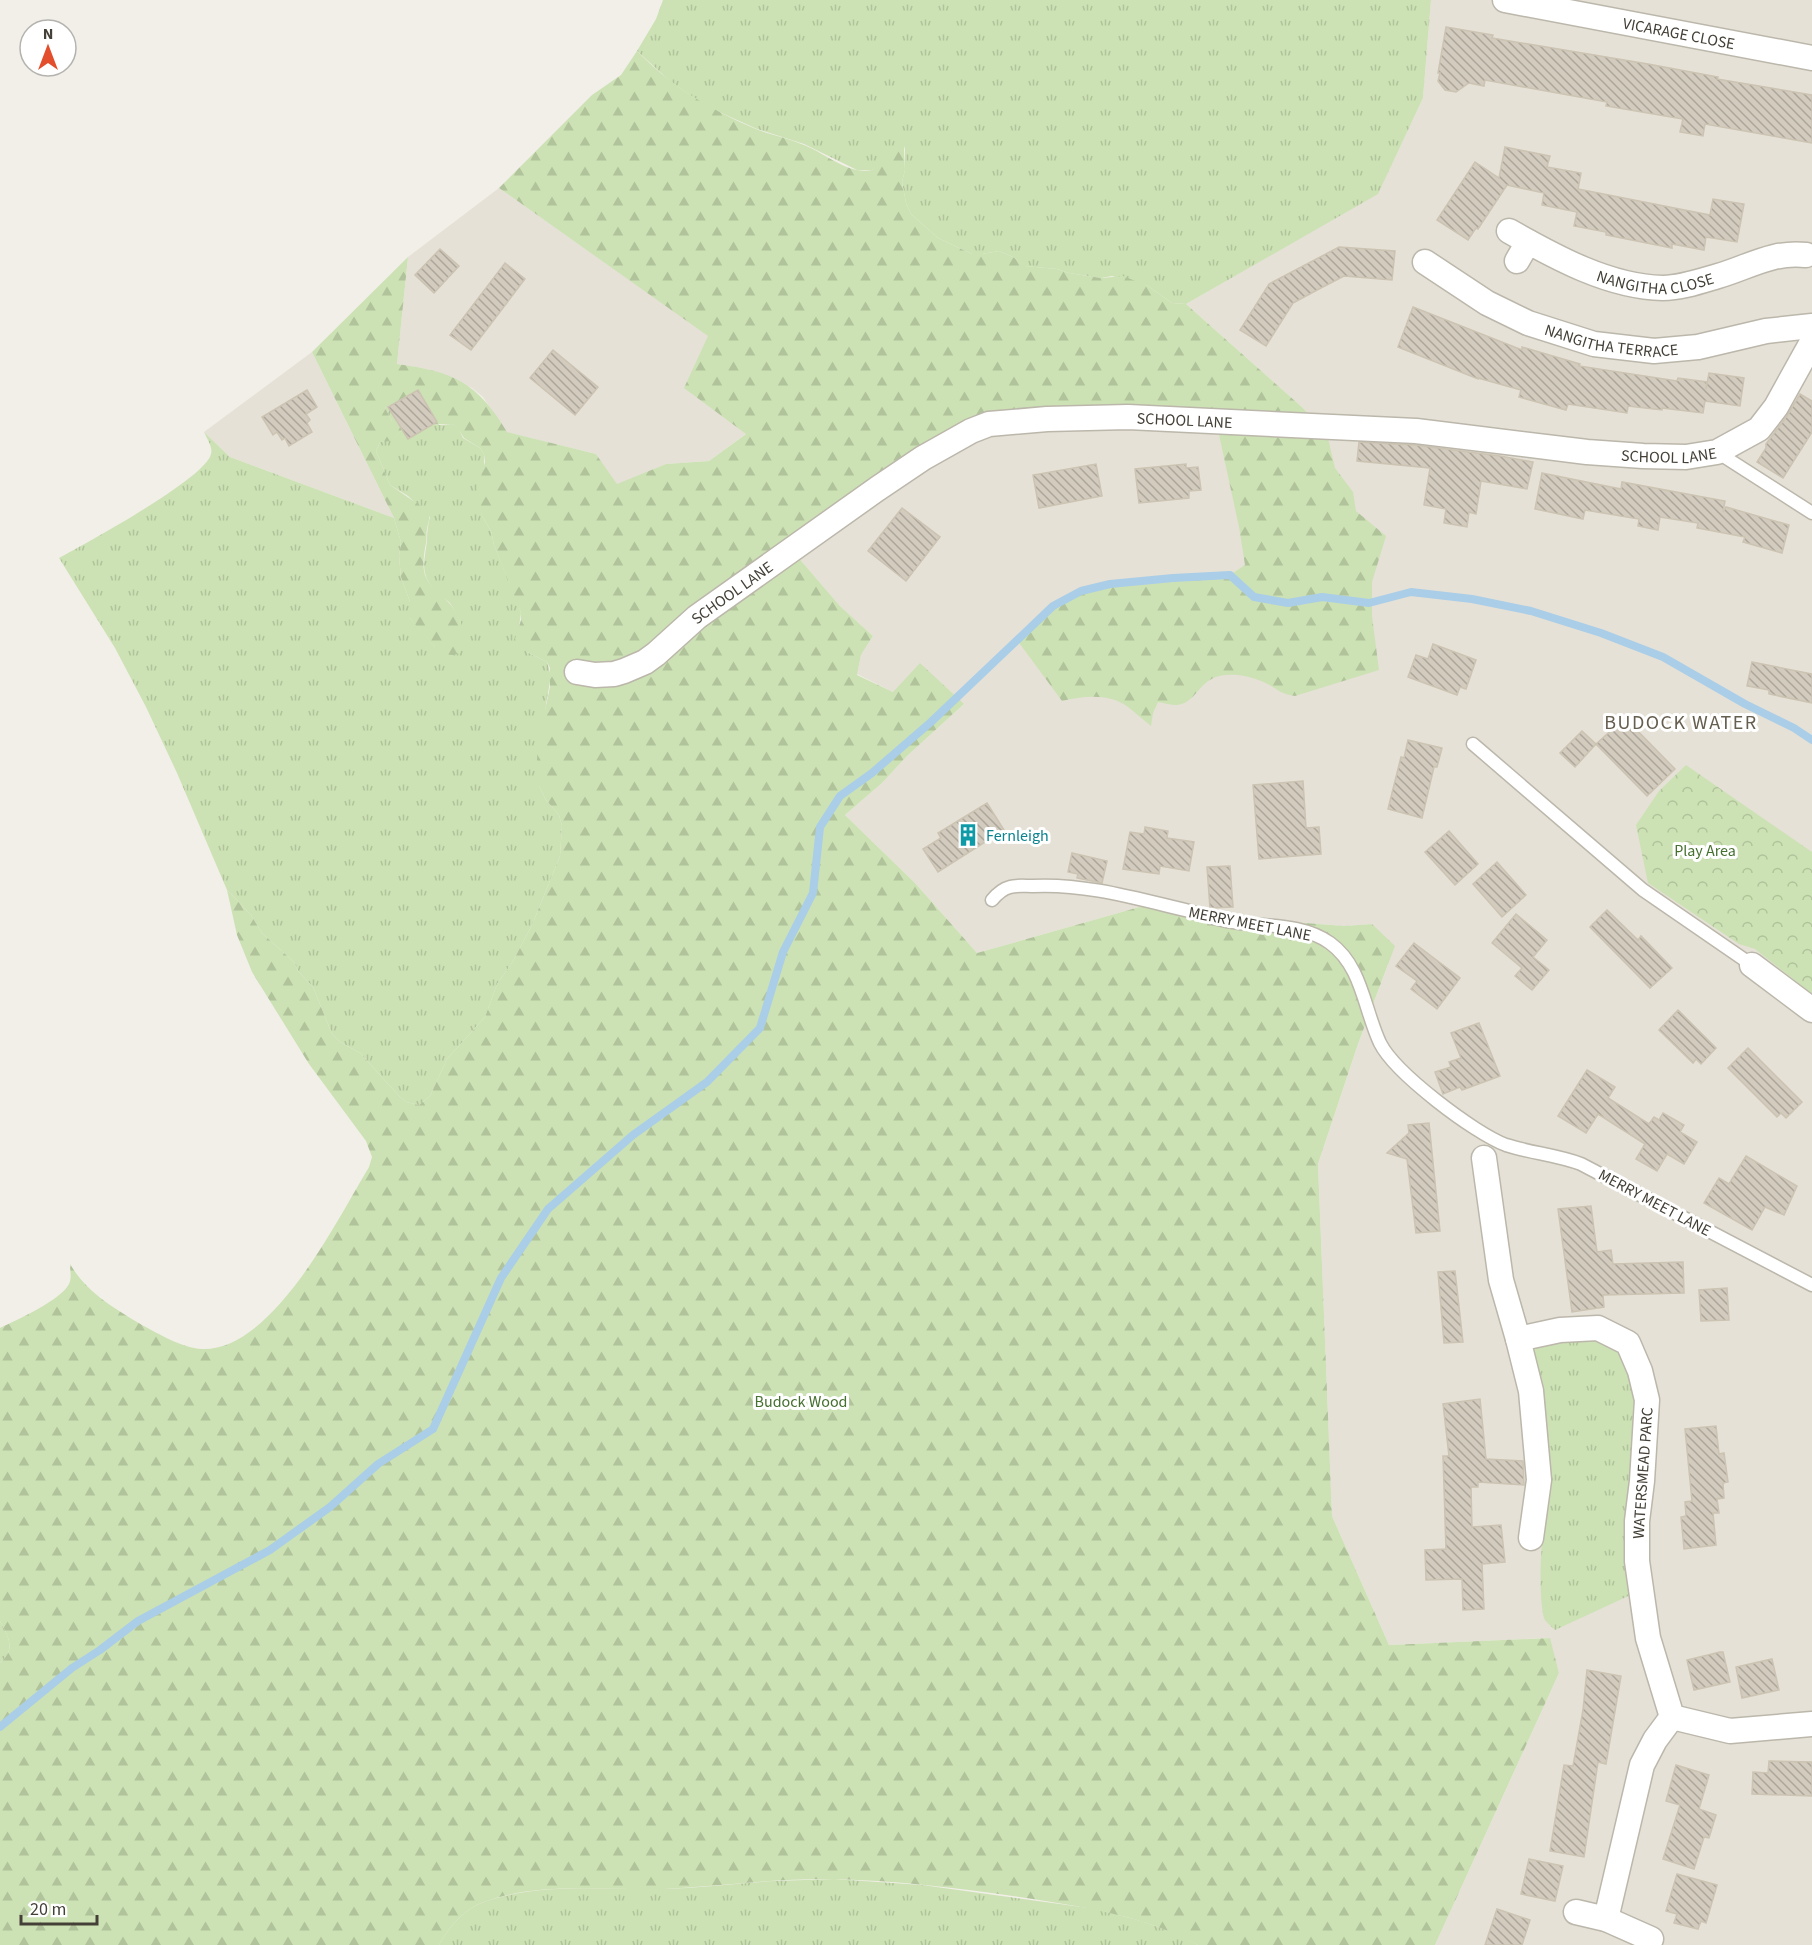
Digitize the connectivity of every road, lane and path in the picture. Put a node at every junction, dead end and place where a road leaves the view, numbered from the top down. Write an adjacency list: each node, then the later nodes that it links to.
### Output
1 (1505, 0): 2 (street, VICARAGE CLOSE)
2 (1548, 4): 3 (street, VICARAGE CLOSE)
3 (1812, 58)
4 (1518, 245): 5 (street, NANGITHA CLOSE)
5 (1810, 251)
6 (1425, 262): 7 (street, NANGITHA TERRACE)
7 (1812, 326)
8 (1812, 342): 9 (street, SCHOOL LANE)
9 (1717, 452): 10 (lane); 11 (street, SCHOOL LANE)
10 (1812, 513)
11 (577, 672)
12 (1473, 744): 14 (lane)
13 (992, 900): 17 (lane, MERRY MEET LANE)
14 (1752, 964): 15 (street)
15 (1812, 1010)
16 (1484, 1158): 18 (street)
17 (1812, 1285)
18 (1518, 1339): 19 (street); 20 (street, WATERSMEAD PARC)
19 (1531, 1538)
20 (1672, 1717): 21 (street); 23 (street)
21 (1812, 1724)
22 (1576, 1912): 23 (street)
23 (1606, 1919): 24 (street)
24 (1651, 1939)

